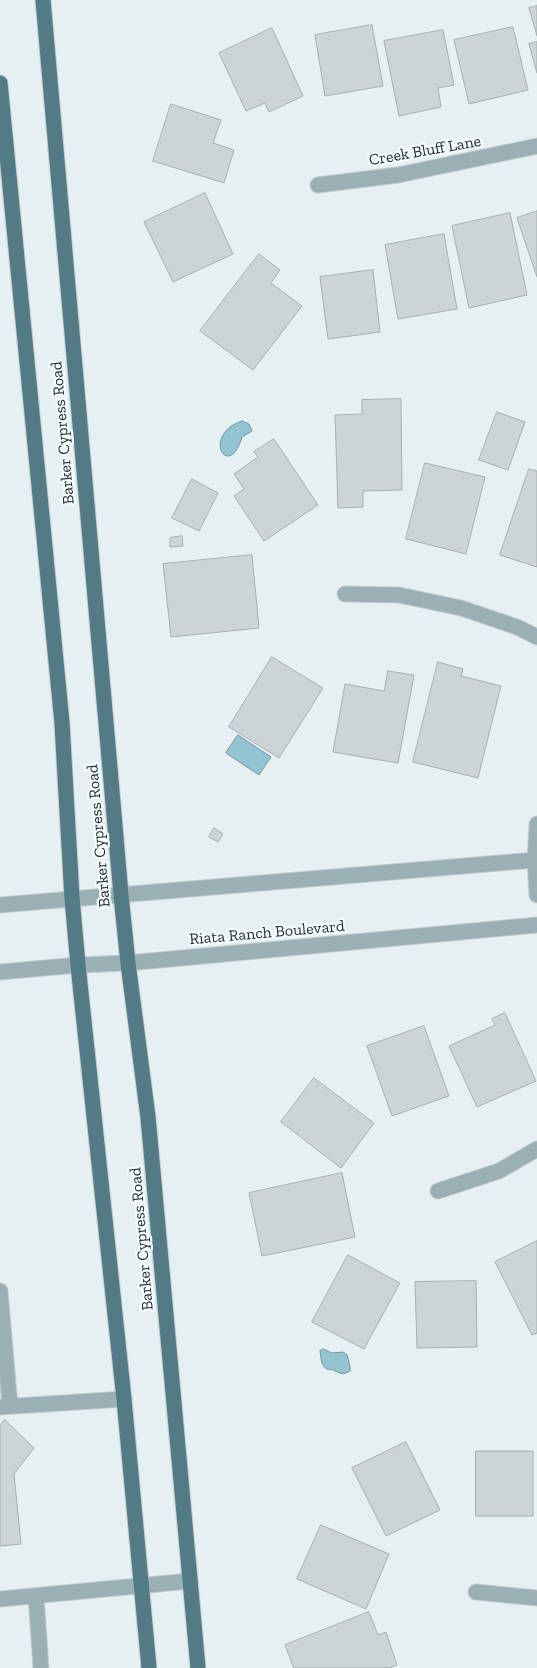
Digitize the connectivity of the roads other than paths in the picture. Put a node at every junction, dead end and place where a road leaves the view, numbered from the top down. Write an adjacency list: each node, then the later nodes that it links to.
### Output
1 (43, 0): 9 (main road, Barker Cypress Road)
2 (0, 83): 11 (main road, Barker Cypress Road)
3 (537, 146): 4 (street, Creek Bluff Lane)
4 (318, 185)
5 (345, 594): 6 (street)
6 (537, 637)
7 (537, 824): 8 (street)
8 (535, 860): 9 (street); 10 (street)
9 (121, 895): 11 (street); 14 (main road, Barker Cypress Road)
10 (537, 895)
11 (72, 898): 12 (street); 15 (main road, Barker Cypress Road)
12 (0, 905)
13 (537, 926): 14 (street, Riata Ranch Boulevard)
14 (128, 964): 15 (street, Riata Ranch Boulevard); 23 (main road, Barker Cypress Road)
15 (78, 965): 16 (street, Riata Ranch Boulevard); 21 (main road, Barker Cypress Road)
16 (0, 972)
17 (537, 1149): 18 (street)
18 (438, 1191)
19 (0, 1291): 20 (street)
20 (1, 1320): 22 (street)
21 (124, 1399): 22 (street); 24 (main road, Barker Cypress Road)
22 (5, 1406)
23 (190, 1581): 24 (street); 31 (main road, Barker Cypress Road)
24 (142, 1586): 26 (street); 30 (main road, Barker Cypress Road)
25 (476, 1592): 27 (street)
26 (36, 1596): 28 (street); 29 (street)
27 (537, 1598)
28 (0, 1599)
29 (42, 1668)
30 (150, 1668)
31 (198, 1668)

